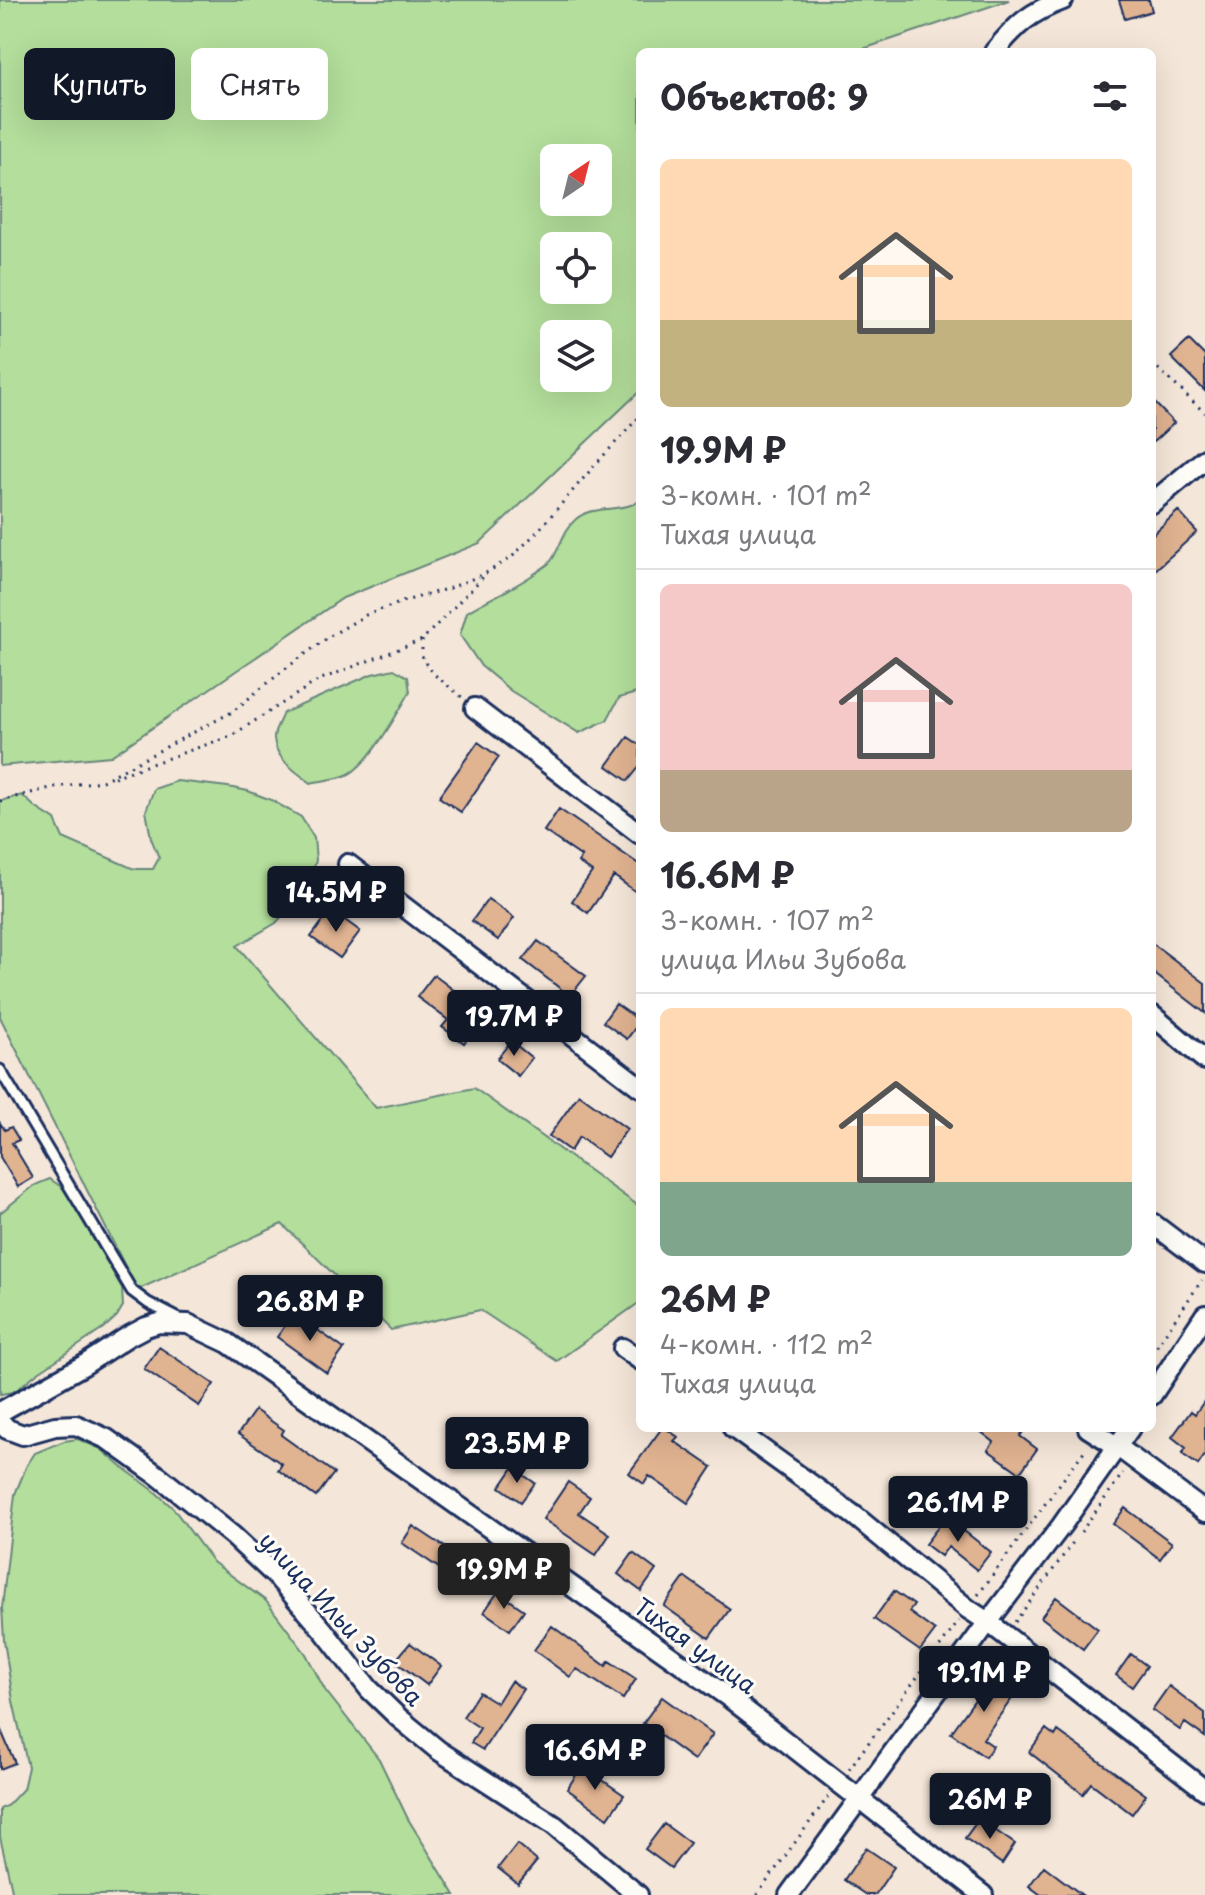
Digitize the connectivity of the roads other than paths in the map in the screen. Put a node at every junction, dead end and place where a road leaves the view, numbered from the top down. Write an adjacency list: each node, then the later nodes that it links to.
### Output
1 (1063, 0): 2 (street)
2 (997, 48)
3 (1205, 459): 4 (street)
4 (1156, 500)
5 (475, 708): 6 (street)
6 (636, 831)
7 (348, 864): 11 (street)
8 (1156, 1018): 9 (street)
9 (1205, 1060)
10 (0, 1070): 15 (lane)
11 (636, 1084)
12 (1156, 1226): 13 (street)
13 (1205, 1263)
14 (1205, 1315): 18 (street)
15 (188, 1324): 19 (street, Тихая улица); 28 (street, Тихая улица)
16 (623, 1348): 17 (street)
17 (636, 1357)
18 (1156, 1389)
19 (0, 1412)
20 (0, 1421): 29 (street, улица Ильи Зубова)
21 (739, 1432): 26 (street)
22 (1094, 1432): 24 (street)
23 (1127, 1432): 24 (street)
24 (1118, 1447): 25 (street); 26 (street)
25 (1205, 1512)
26 (988, 1622): 27 (street); 28 (street)
27 (1205, 1790)
28 (858, 1799): 30 (street); 31 (street, Тихая улица)
29 (638, 1895)
30 (789, 1895)
31 (983, 1895)

